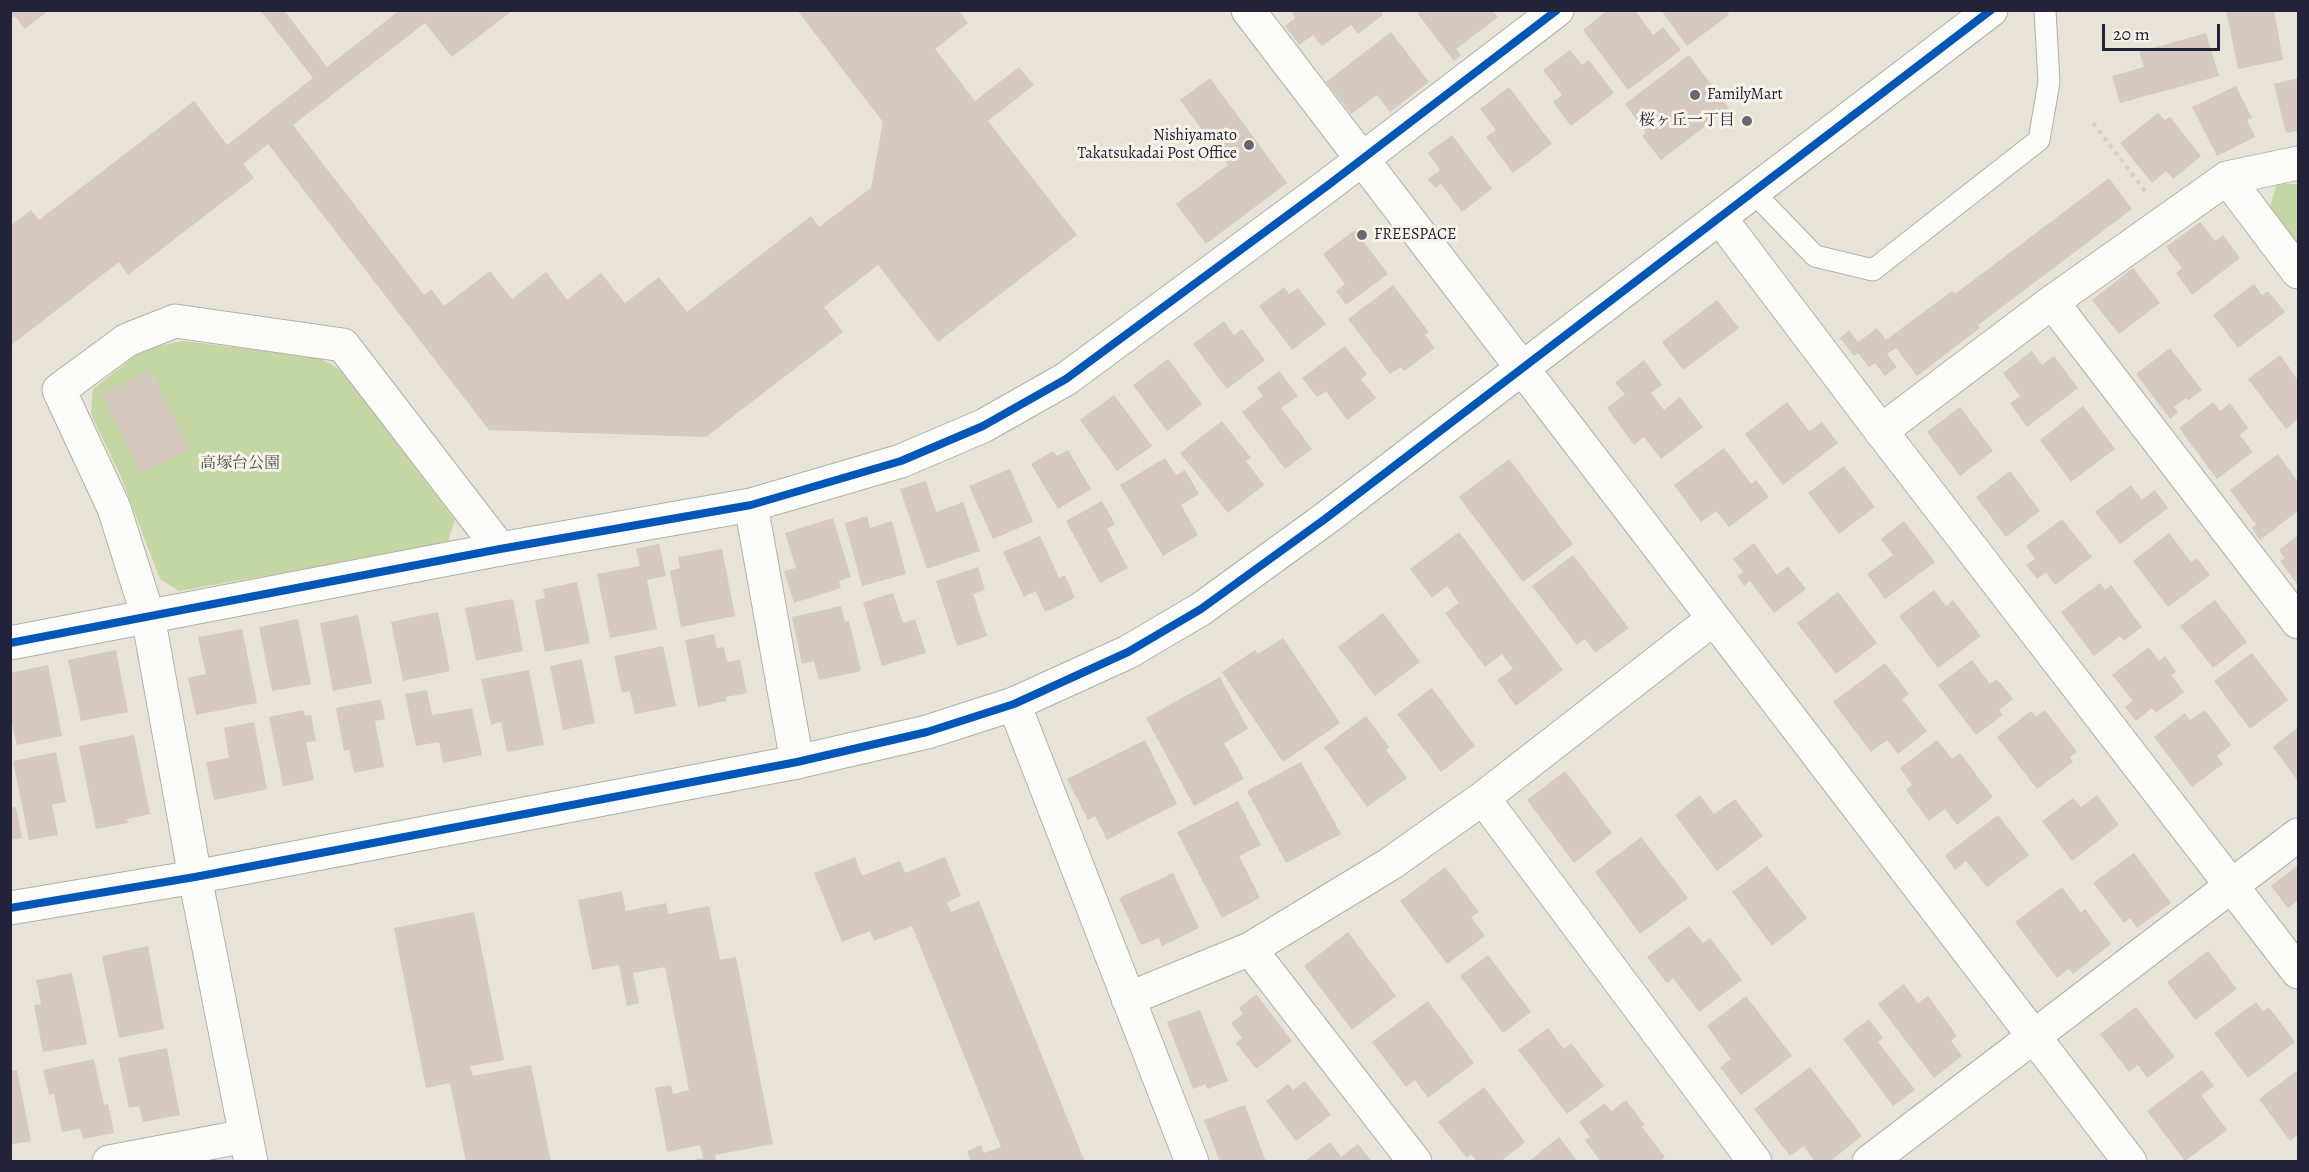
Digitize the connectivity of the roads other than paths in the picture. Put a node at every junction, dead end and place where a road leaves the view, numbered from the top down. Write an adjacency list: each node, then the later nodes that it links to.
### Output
1 (1248, 10): 5 (street)
2 (1557, 10): 5 (street)
3 (2045, 10): 8 (lane)
4 (1974, 16): 8 (street)
5 (1362, 159): 12 (street); 14 (street)
6 (2298, 163): 7 (street)
7 (2227, 177): 10 (street); 11 (street)
8 (1753, 192): 9 (street)
9 (1720, 218): 12 (street); 13 (street)
10 (2298, 272)
11 (2052, 302): 13 (street); 18 (street)
12 (1522, 369): 17 (street); 20 (street)
13 (1881, 431): 25 (street)
14 (751, 506): 15 (street); 21 (street)
15 (500, 549): 16 (street); 16 (street)
16 (148, 616): 19 (street); 24 (street)
17 (1713, 619): 22 (street); 30 (street)
18 (2298, 622)
19 (10, 643)
20 (1014, 704): 21 (street); 29 (street)
21 (797, 762): 24 (street)
22 (1483, 798): 27 (street); 35 (street)
23 (2298, 835): 25 (street)
24 (195, 877): 26 (street); 31 (street)
25 (2233, 886): 28 (street); 30 (street)
26 (10, 908)
27 (1250, 949): 29 (street); 34 (street)
28 (2298, 972)
29 (1128, 999): 33 (street)
30 (2034, 1036): 36 (street); 37 (street)
31 (249, 1149): 32 (street)
32 (109, 1161)
33 (1192, 1161)
34 (1415, 1161)
35 (1755, 1161)
36 (1869, 1161)
37 (2130, 1161)

